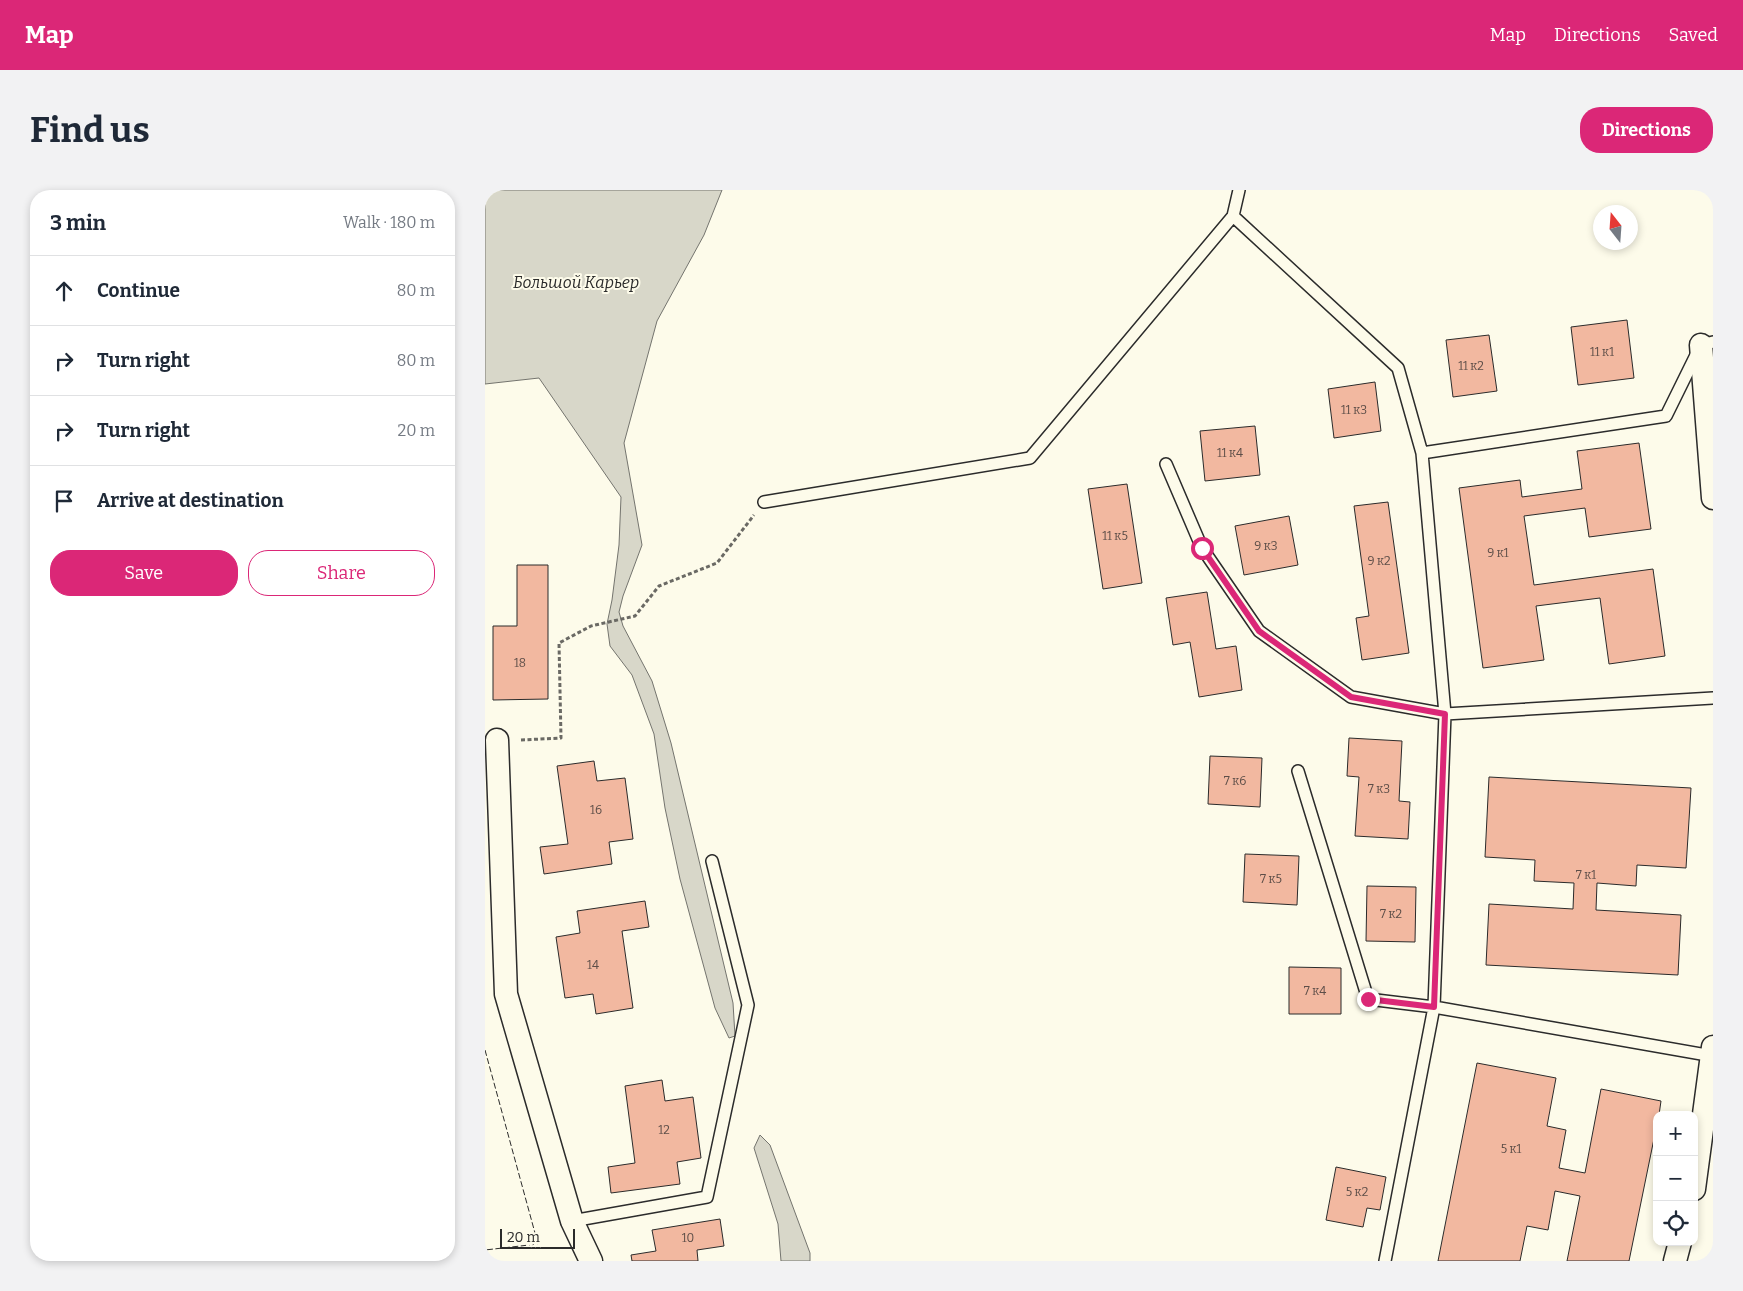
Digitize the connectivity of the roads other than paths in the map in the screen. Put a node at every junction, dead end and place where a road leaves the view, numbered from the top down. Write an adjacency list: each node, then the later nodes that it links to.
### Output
1 (1239, 190): 2 (lane)
2 (1233, 216): 4 (lane); 7 (lane)
3 (1707, 344): 4 (lane); 6 (street)
4 (1421, 453): 9 (lane)
5 (1166, 464): 9 (lane)
6 (1713, 498)
7 (764, 502)
8 (1713, 698): 9 (lane)
9 (1445, 714): 13 (lane)
10 (497, 740): 16 (street)
11 (1298, 771): 13 (lane)
12 (712, 861): 16 (lane)
13 (1434, 1007): 14 (lane); 19 (lane)
14 (1713, 1053): 15 (street)
15 (1698, 1160)
16 (572, 1221): 18 (street)
17 (1679, 1246): 20 (street)
18 (591, 1261)
19 (1385, 1261)
20 (1675, 1261)

